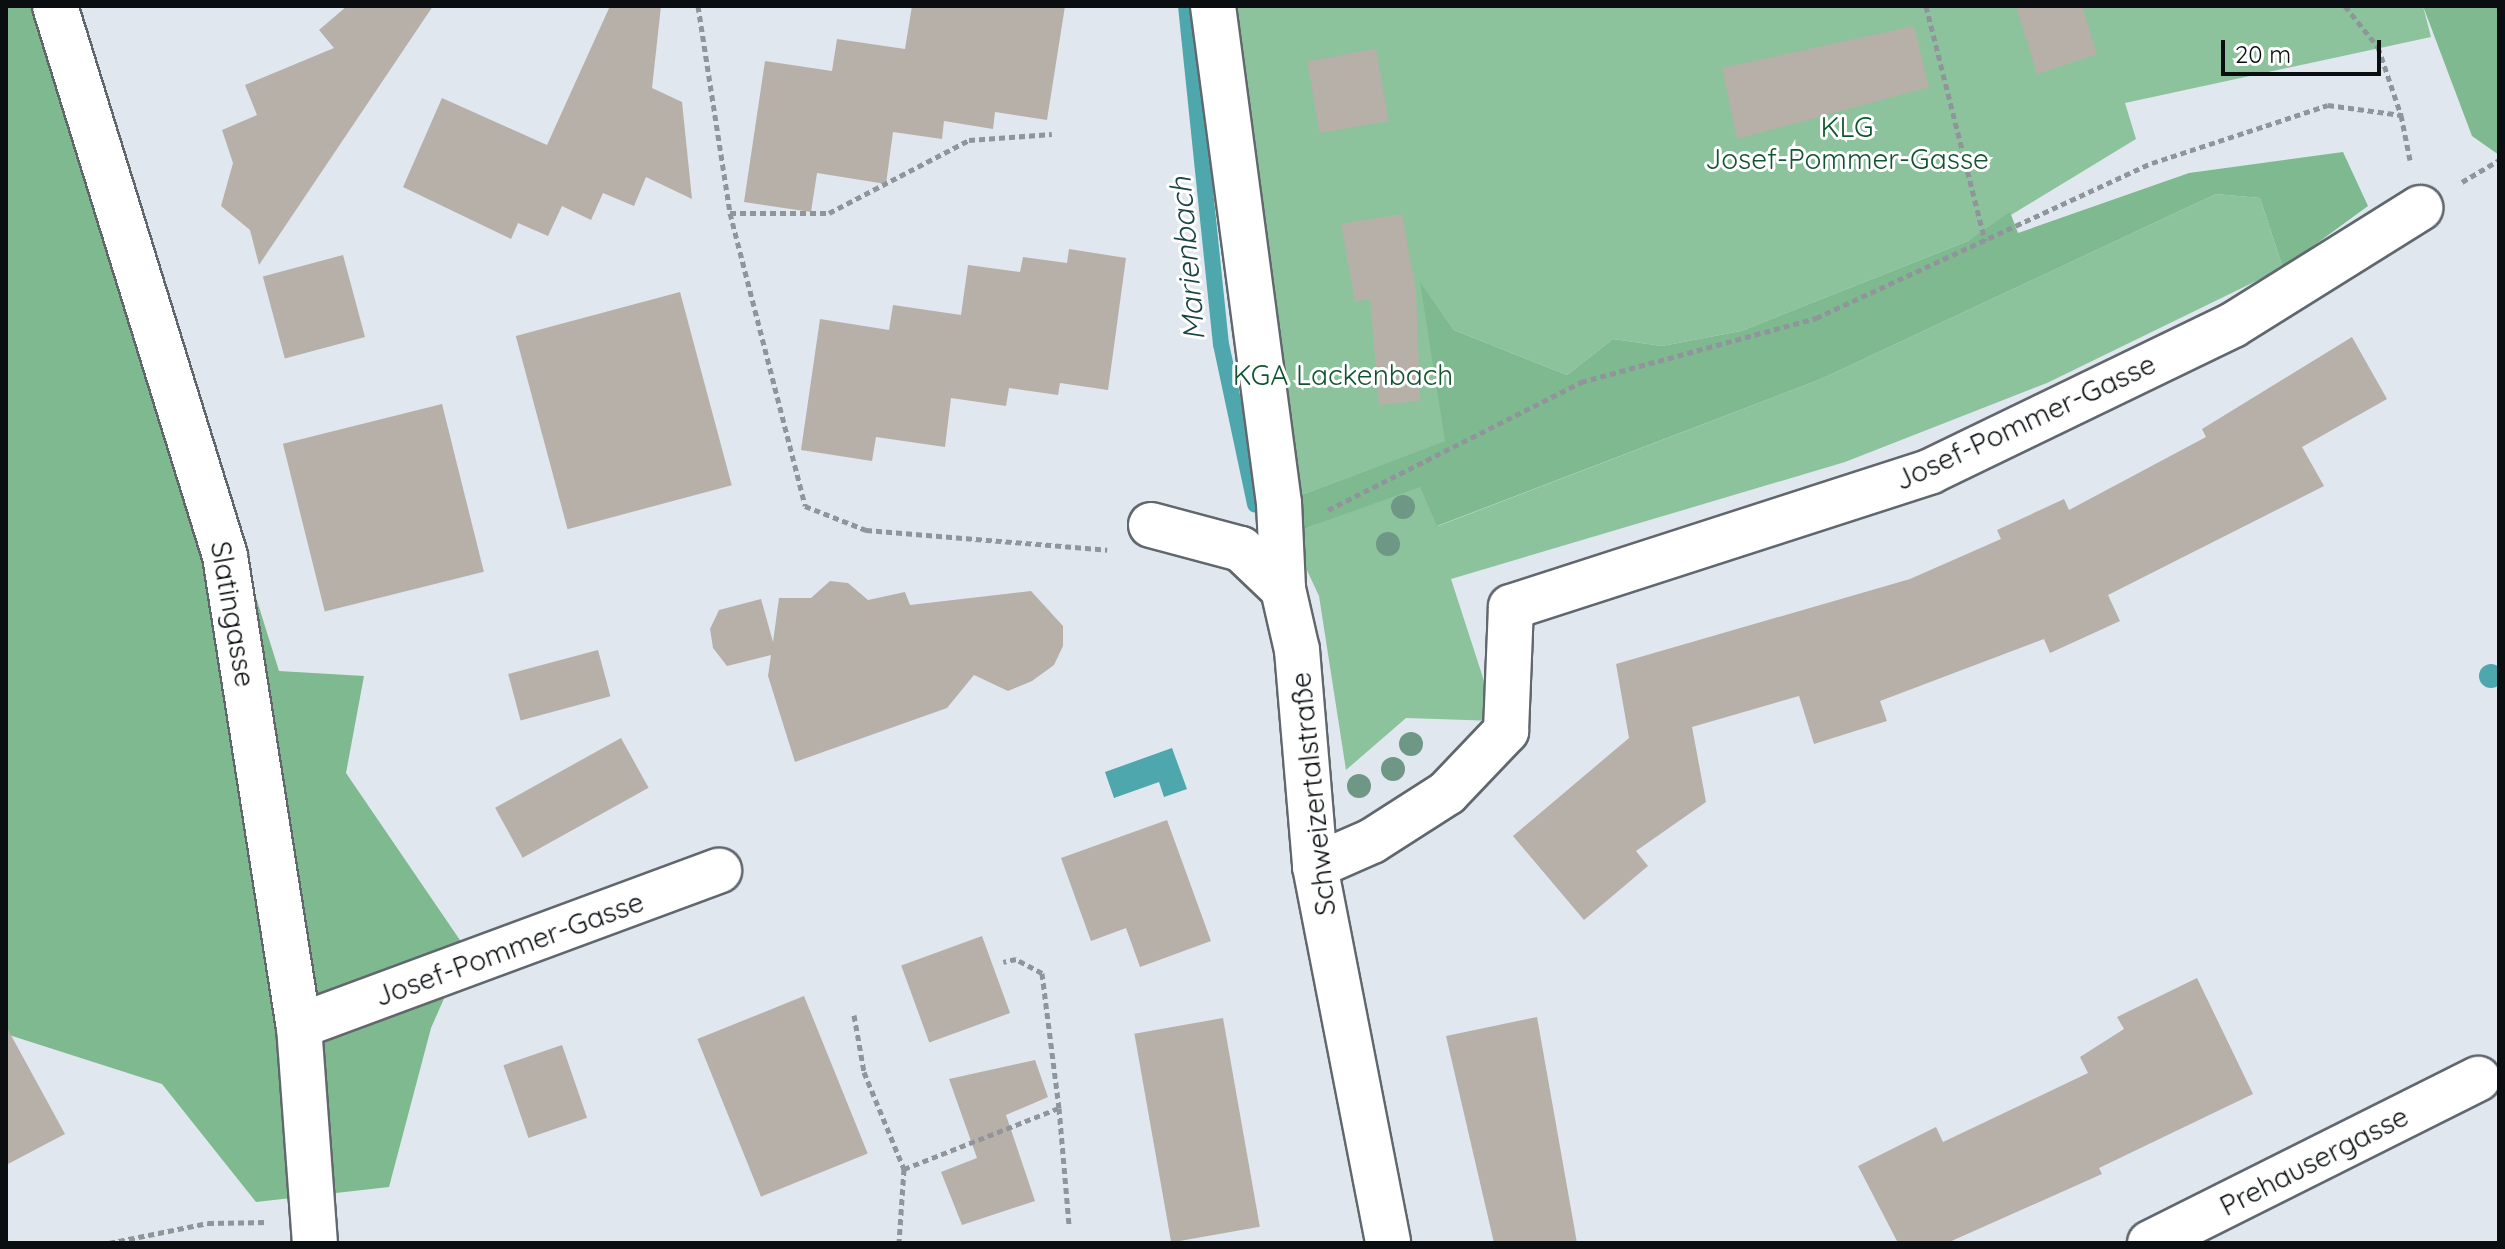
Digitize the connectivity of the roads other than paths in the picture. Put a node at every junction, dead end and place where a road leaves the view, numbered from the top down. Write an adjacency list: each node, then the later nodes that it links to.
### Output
1 (55, 6): 8 (street, Slatingasse)
2 (1213, 6): 5 (street, Schweizertalstraße)
3 (2420, 208): 6 (street, Josef-Pommer-Gasse)
4 (1151, 525): 5 (street)
5 (1283, 589): 6 (street, Schweizertalstraße)
6 (1315, 866): 11 (street, Schweizertalstraße)
7 (719, 871): 8 (street, Josef-Pommer-Gasse)
8 (299, 1026): 10 (street, Slatingasse)
9 (2478, 1079): 12 (street, Prehausergasse)
10 (314, 1232)
11 (1388, 1243)
12 (2150, 1243)

